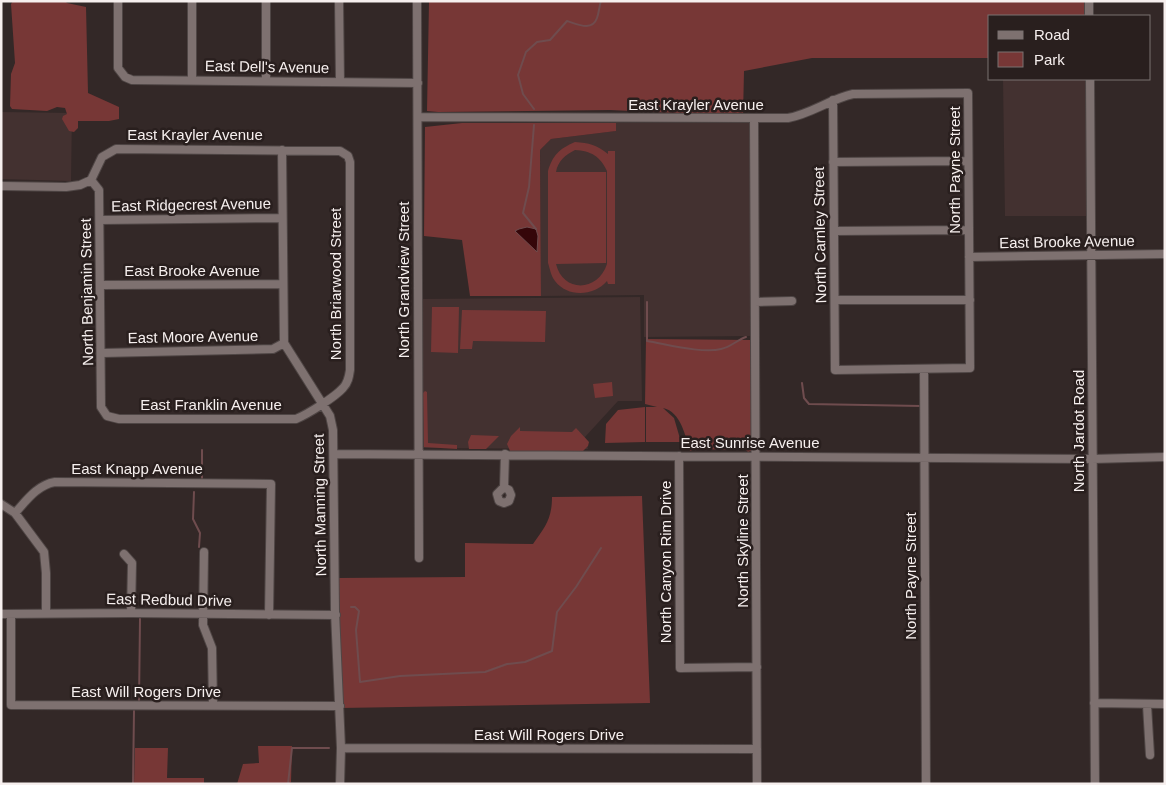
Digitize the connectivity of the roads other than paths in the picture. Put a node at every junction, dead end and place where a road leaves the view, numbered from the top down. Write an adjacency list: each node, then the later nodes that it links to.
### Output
1 (118, 1): 8 (street, East Dell's Avenue)
2 (192, 1): 8 (street)
3 (266, 1): 10 (street)
4 (340, 1): 11 (street)
5 (417, 1): 12 (street, North Grandview Street)
6 (1089, 1): 7 (street)
7 (1089, 15)
8 (192, 80): 10 (street, East Dell's Avenue)
9 (1090, 80): 28 (street, North Jardot Road)
10 (266, 81): 11 (street, East Dell's Avenue)
11 (340, 82): 12 (street, East Dell's Avenue)
12 (418, 83): 15 (street, North Grandview Street)
13 (968, 93): 14 (street, East Krayler Avenue); 19 (street, North Payne Street)
14 (833, 100): 16 (street, East Krayler Avenue); 20 (street, North Carnley Street)
15 (418, 117): 16 (street, East Krayler Avenue); 41 (street, North Grandview Street)
16 (754, 119): 35 (street, North Skyline Street)
17 (282, 150): 18 (street, East Krayler Avenue); 21 (street, East Krayler Avenue); 23 (street)
18 (345, 154): 39 (street, North Briarwood Street)
19 (968, 161): 20 (street); 25 (street, North Payne Street)
20 (833, 162): 26 (street, North Carnley Street)
21 (91, 180): 22 (street); 24 (street, North Benjamin Street)
22 (1, 186)
23 (281, 218): 24 (street, East Ridgecrest Avenue); 30 (street)
24 (100, 220): 31 (street, North Benjamin Street)
25 (969, 230): 26 (street); 29 (street, North Payne Street)
26 (834, 231): 32 (street, North Carnley Street)
27 (1165, 254): 28 (street, East Brooke Avenue)
28 (1092, 256): 29 (street, East Brooke Avenue); 48 (street, North Jardot Road)
29 (969, 257): 33 (street, North Payne Street)
30 (283, 284): 31 (street, East Brooke Avenue); 36 (street)
31 (101, 285): 37 (street, North Benjamin Street)
32 (834, 300): 33 (street); 38 (street, North Carnley Street)
33 (970, 300): 38 (street, North Payne Street)
34 (792, 301): 35 (street)
35 (755, 302): 45 (street, North Skyline Street)
36 (284, 343): 37 (street, East Moore Avenue); 39 (street, North Manning Street)
37 (102, 353): 40 (street, North Benjamin Street)
38 (924, 369): 47 (street, North Payne Street)
39 (321, 403): 40 (street, East Franklin Avenue); 42 (street, North Manning Street)
40 (101, 407)
41 (418, 453): 42 (street, East Sunrise Avenue); 43 (street, East Sunrise Avenue); 54 (street, North Grandview Street)
42 (334, 454): 61 (street, North Manning Street)
43 (504, 454): 44 (street, East Sunrise Avenue); 49 (street)
44 (679, 456): 45 (street, East Sunrise Avenue); 62 (street, North Canyon Rim Drive)
45 (757, 456): 47 (street, East Sunrise Avenue); 62 (street, North Skyline Street)
46 (1165, 457): 48 (street, East Sunrise Avenue)
47 (924, 458): 48 (street, East Sunrise Avenue); 73 (street, North Payne Street)
48 (1092, 459): 63 (street, North Jardot Road)
49 (504, 487)
50 (1, 504): 51 (street)
51 (15, 513): 58 (street); 60 (street, East Knapp Avenue)
52 (204, 552): 59 (street)
53 (124, 554): 55 (street)
54 (419, 558)
55 (131, 613): 58 (street, East Redbud Drive); 59 (street, East Redbud Drive)
56 (1, 614): 57 (street, East Redbud Drive)
57 (11, 614): 58 (street, East Redbud Drive); 65 (street, East Will Rogers Drive)
58 (46, 614)
59 (204, 614): 60 (street, East Redbud Drive); 65 (street)
60 (269, 615): 61 (street, East Redbud Drive)
61 (336, 615): 67 (street, North Manning Street)
62 (758, 667): 69 (street, North Skyline Street)
63 (1094, 703): 66 (street); 74 (street, North Jardot Road)
64 (1165, 704): 66 (street)
65 (213, 705): 67 (street, East Will Rogers Drive)
66 (1147, 705): 70 (street)
67 (340, 706): 68 (street, North Manning Street)
68 (341, 748): 69 (street, East Will Rogers Drive); 71 (street, North Manning Street)
69 (757, 749): 72 (street, North Skyline Street)
70 (1150, 755)
71 (340, 784)
72 (757, 784)
73 (926, 784)
74 (1095, 784)

